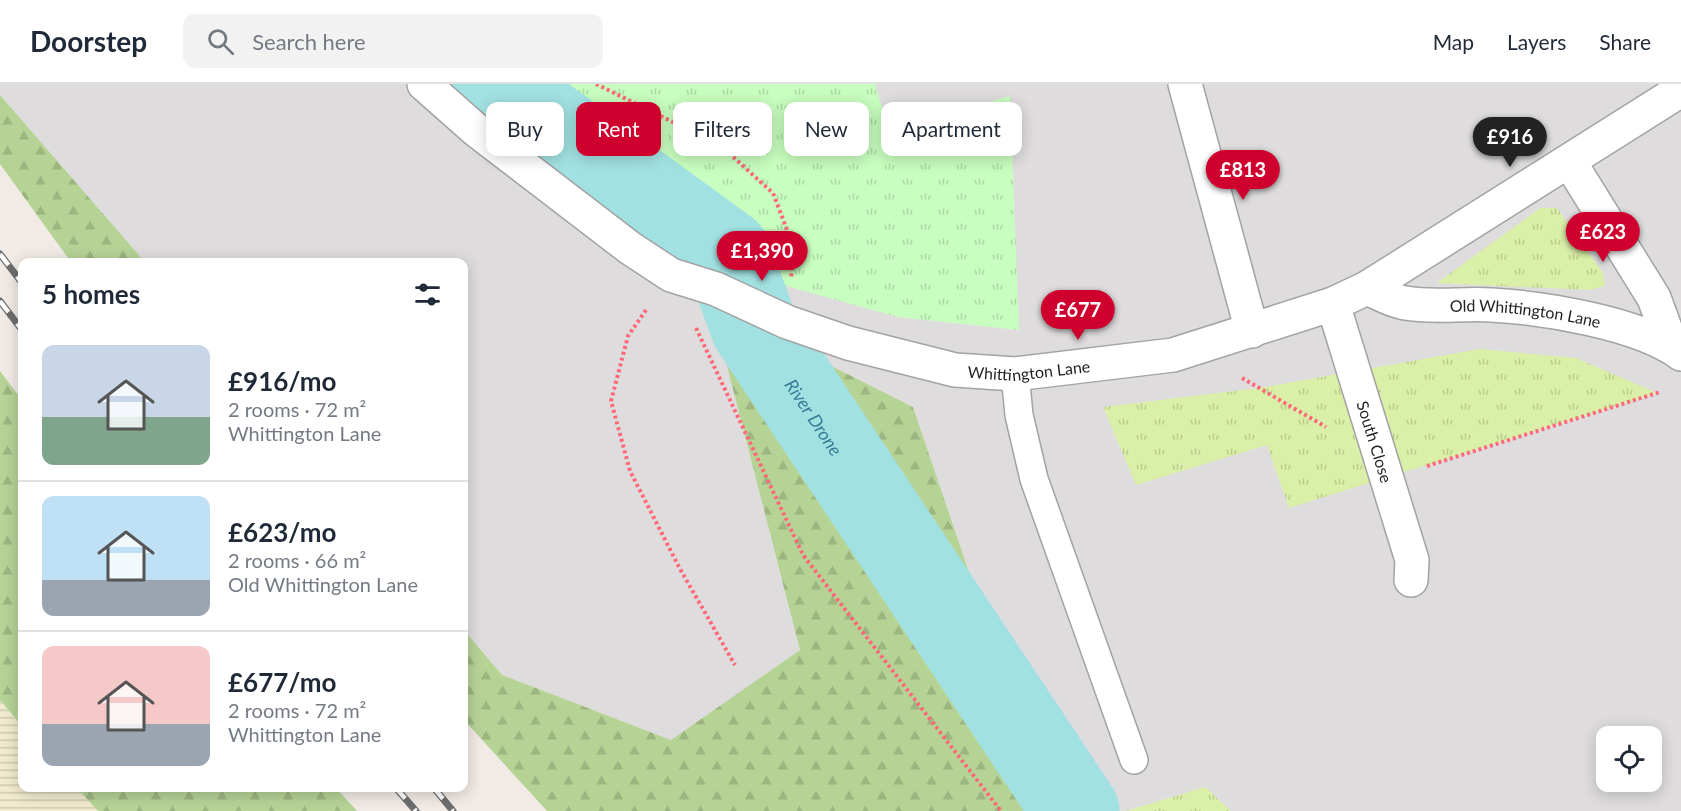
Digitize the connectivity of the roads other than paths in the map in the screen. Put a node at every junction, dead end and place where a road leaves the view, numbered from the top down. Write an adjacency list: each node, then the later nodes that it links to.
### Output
1 (424, 84): 9 (street, Whittington Lane)
2 (1185, 84): 7 (street)
3 (1681, 90): 4 (street, Whittington Lane)
4 (1569, 161): 5 (street, Whittington Lane); 8 (street)
5 (1367, 288): 6 (street, Whittington Lane); 8 (street, Old Whittington Lane)
6 (1334, 304): 7 (street, Whittington Lane); 10 (street, South Close)
7 (1252, 331): 9 (street, Whittington Lane)
8 (1676, 351)
9 (1015, 374): 11 (lane)
10 (1411, 580)
11 (1134, 760)

